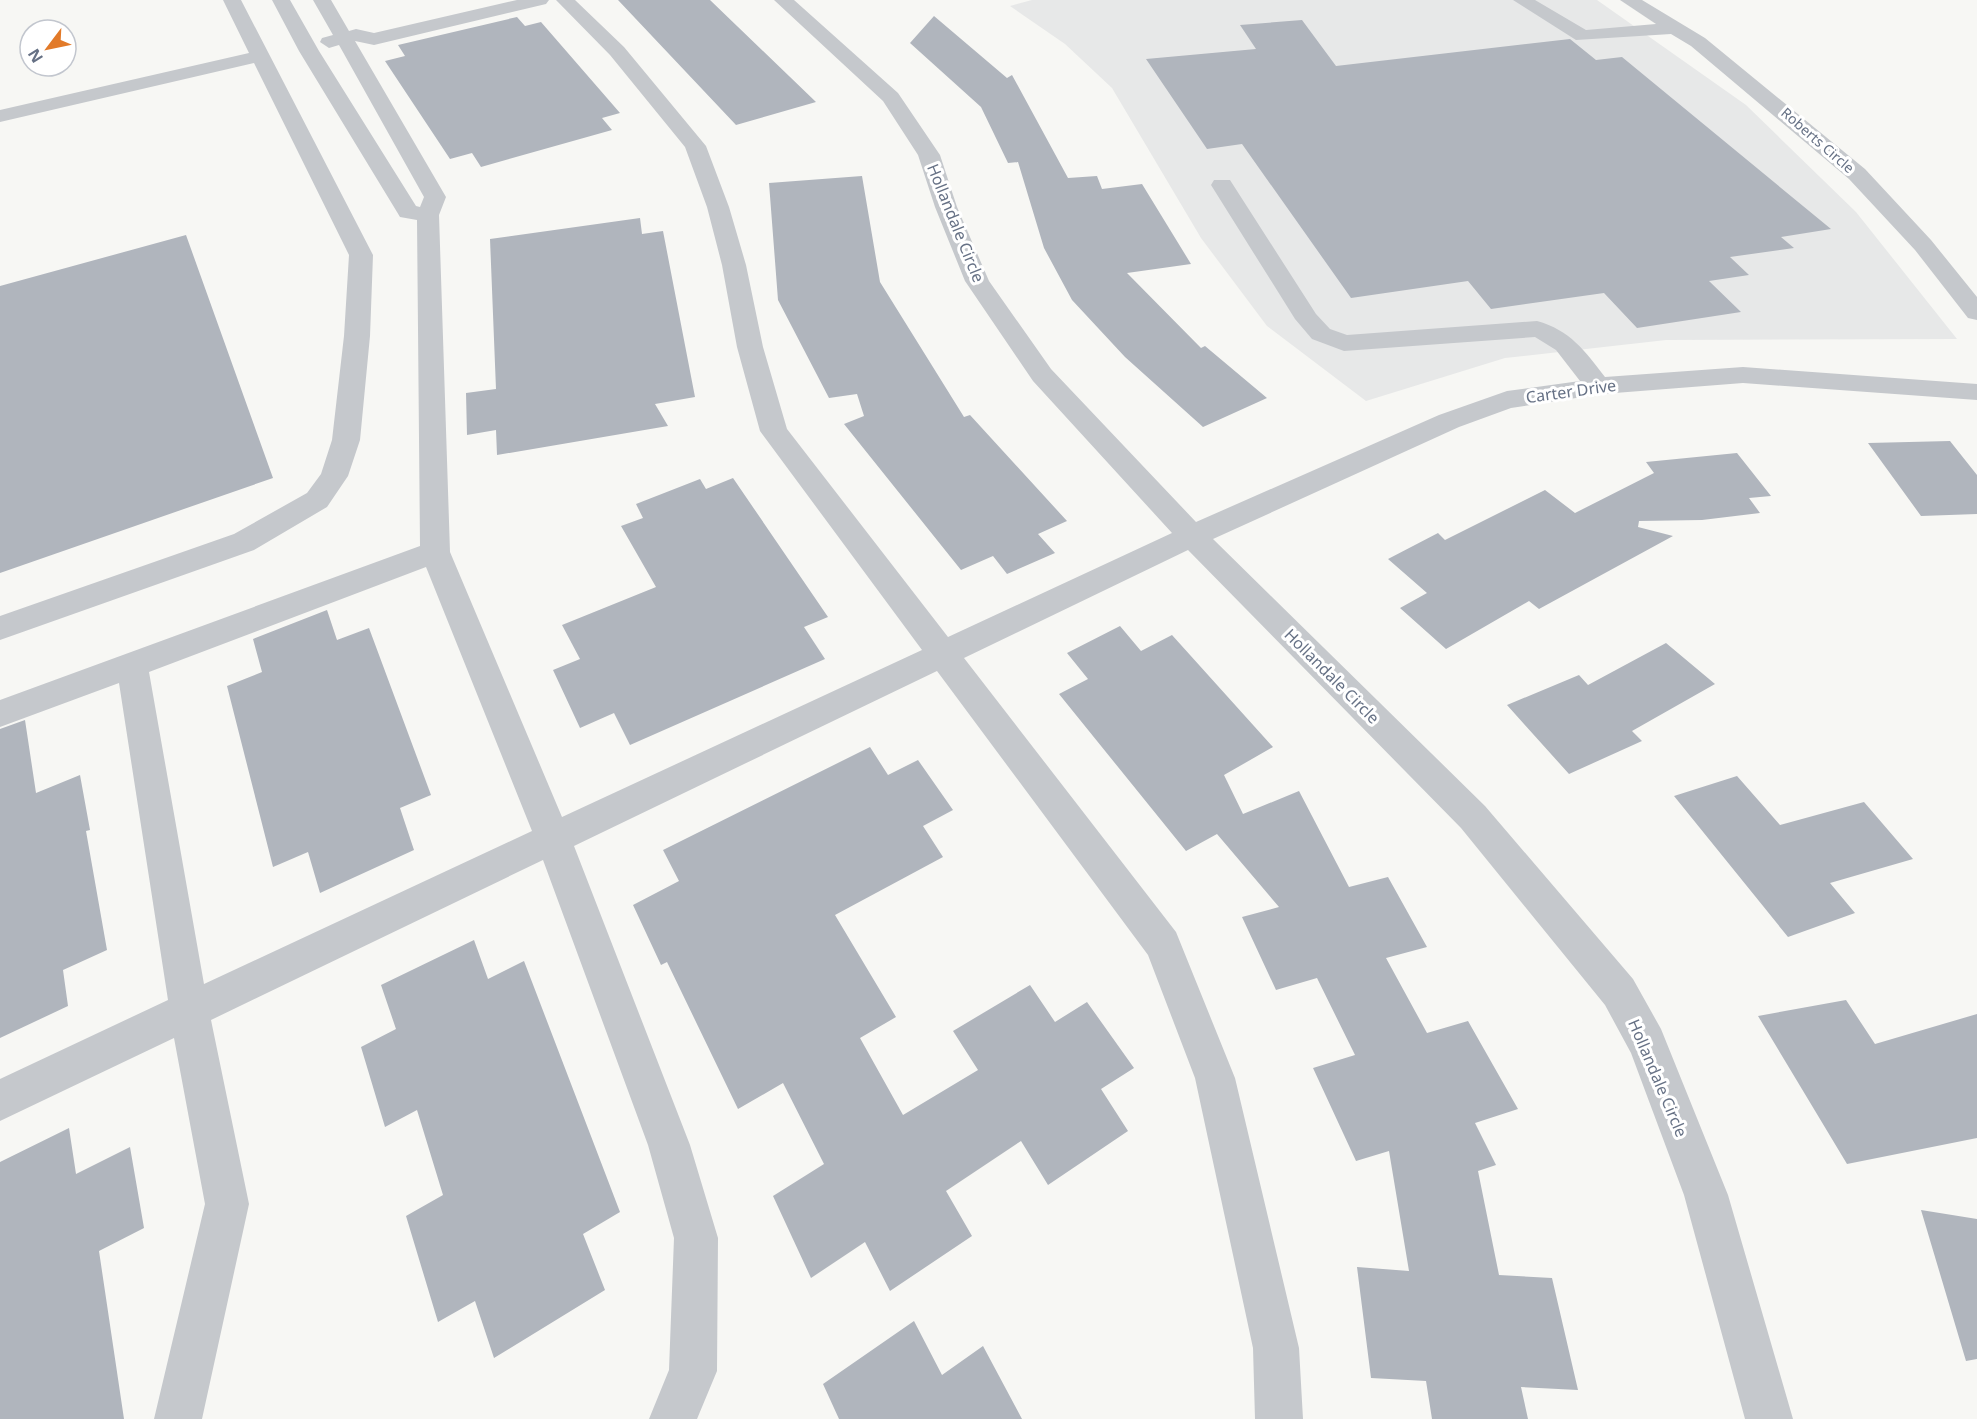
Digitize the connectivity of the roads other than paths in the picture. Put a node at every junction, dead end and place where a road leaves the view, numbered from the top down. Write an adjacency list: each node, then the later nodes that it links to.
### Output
1 (232, 0): 13 (street)
2 (281, 0): 12 (street)
3 (322, 0): 11 (street)
4 (479, 0): 11 (street)
5 (540, 0): 11 (street)
6 (565, 0): 23 (street)
7 (783, 0): 20 (street, Hollandale Circle)
8 (1522, 0): 10 (street)
9 (1629, 0): 10 (street, Roberts Circle)
10 (1674, 28): 17 (street, Roberts Circle)
11 (351, 36): 12 (street); 16 (street)
12 (306, 47): 16 (street)
13 (260, 56): 14 (street); 22 (street)
14 (0, 116)
15 (1221, 185): 18 (street)
16 (428, 215): 21 (street)
17 (1977, 313)
18 (1598, 387): 19 (street, Carter Drive); 20 (street, Carter Drive)
19 (1977, 392)
20 (1192, 536): 23 (street, Carter Drive); 32 (street, Hollandale Circle)
21 (435, 552): 24 (street); 26 (street)
22 (0, 628)
23 (943, 654): 26 (street, Carter Drive); 31 (street)
24 (132, 665): 25 (street); 27 (street)
25 (0, 714)
26 (553, 838): 27 (street, Carter Drive); 30 (street)
27 (189, 1010): 28 (street, Carter Drive); 29 (street)
28 (0, 1100)
29 (178, 1419)
30 (673, 1419)
31 (1279, 1419)
32 (1769, 1419)

